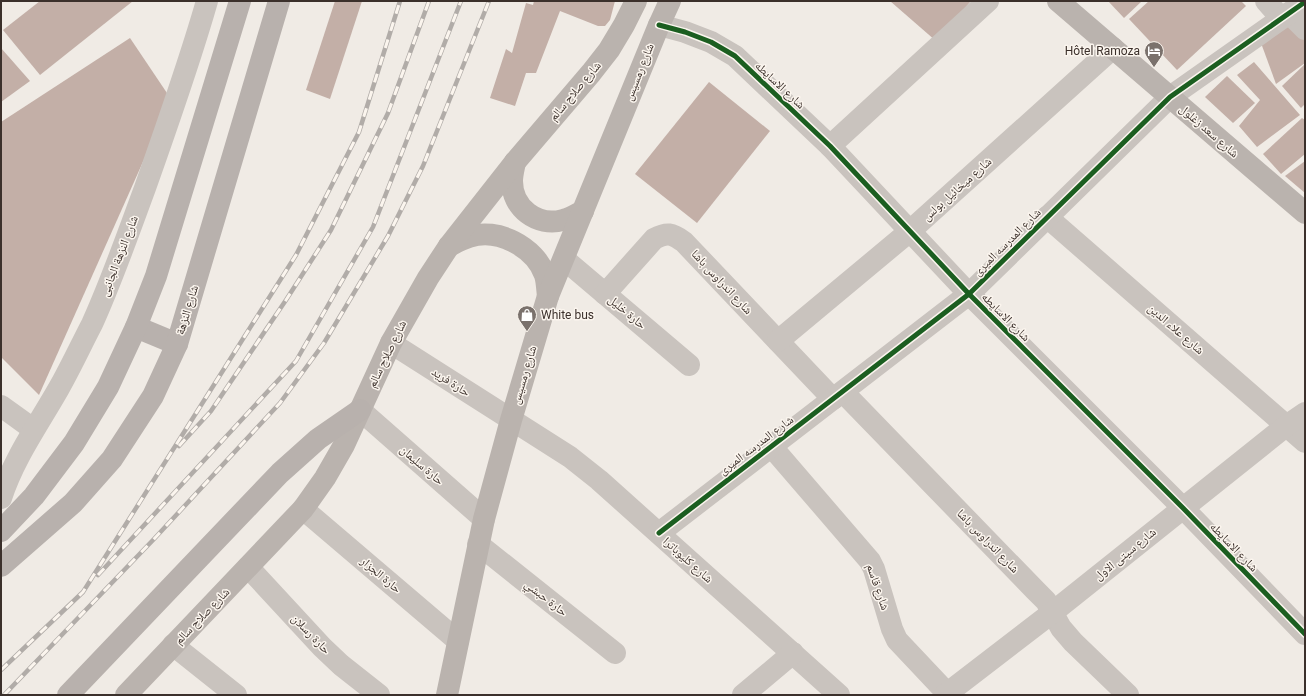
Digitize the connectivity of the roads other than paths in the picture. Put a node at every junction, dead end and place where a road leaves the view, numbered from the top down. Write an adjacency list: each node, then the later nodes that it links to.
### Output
1 (240, 1): 25 (main road)
2 (279, 1): 28 (main road, شارع النزهة)
3 (636, 1): 15 (main road, شارع صلاح سالم)
4 (670, 1): 10 (main road, شارع رمسيس)
5 (988, 1): 14 (street)
6 (1058, 1): 12 (main road, شارع سعد زغلول)
7 (1266, 1): 9 (street)
8 (201, 5): 36 (street, شارع النزهة الجانبى)
9 (1292, 11): 11 (street); 13 (street, شارع المدرسه الميرى)
10 (659, 25): 14 (street, شارع الاسايطه); 16 (main road, شارع رمسيس)
11 (1305, 29)
12 (1113, 48): 13 (main road, شارع سعد زغلول); 19 (street, شارع ميخائيل بولس)
13 (1170, 97): 17 (main road, شارع سعد زغلول); 18 (street, شارع المدرسه الميرى)
14 (830, 146): 19 (street, شارع الاسايطه)
15 (515, 162): 16 (main road); 20 (main road, شارع صلاح سالم)
16 (583, 211): 21 (main road, شارع رمسيس)
17 (1305, 213)
18 (1047, 217): 23 (street, شارع المدرسه الميرى); 35 (street, شارع علاء الدين)
19 (910, 231): 23 (street, شارع الاسايطه); 26 (street, شارع ميخائيل بولس)
20 (449, 246): 24 (main road); 27 (main road, شارع صلاح سالم)
21 (564, 259): 22 (street, حارة خليل); 24 (main road, شارع رمسيس)
22 (605, 294): 26 (street, شارع اندراوس باشا); 29 (street, حارة خليل)
23 (969, 294): 30 (street, شارع المدرسه الميرى); 40 (street, شارع الاسايطه)
24 (548, 296): 34 (main road, شارع رمسيس)
25 (136, 328): 28 (main road); 43 (main road)
26 (778, 341): 30 (street, شارع اندراوس باشا)
27 (391, 343): 32 (main road, شارع صلاح سالم); 34 (street, حارة فريد)
28 (177, 344): 46 (main road, شارع النزهة)
29 (690, 365)
30 (838, 396): 38 (street, شارع المدرسه الميرى); 48 (street, شارع اندراوس باشا)
31 (1, 406): 36 (street)
32 (360, 410): 41 (main road, شارع صلاح سالم); 42 (street, حارة سليمان); 55 (main road)
33 (1305, 413): 35 (street, شارع سيتى الاول)
34 (511, 420): 42 (main road, شارع رمسيس); 44 (street, شارع كليوباترا)
35 (1286, 426): 37 (street, شارع علاء الدين); 40 (street, شارع سيتى الاول)
36 (33, 429): 39 (street, شارع النزهة الجانبى)
37 (1305, 442)
38 (771, 446): 44 (street, شارع المدرسه الميرى); 54 (street, شارع قاسم)
39 (1, 498)
40 (1183, 508): 48 (street, شارع سيتى الاول); 49 (street, شارع الاسايطه)
41 (303, 509): 47 (main road, شارع صلاح سالم); 50 (street, حارة الجزار)
42 (484, 519): 45 (main road, شارع رمسيس)
43 (1, 531)
44 (658, 533): 53 (street, شارع كليوباترا)
45 (478, 544): 50 (main road, شارع رمسيس); 52 (street, حارة حبشي)
46 (2, 566)
47 (248, 566): 51 (main road, شارع صلاح سالم); 58 (street, حارة رسلان)
48 (1053, 612): 54 (street, شارع سيتى الاول); 62 (street, شارع اندراوس باشا)
49 (1305, 634)
50 (458, 640): 59 (main road, شارع رمسيس)
51 (173, 645): 56 (main road, شارع صلاح سالم); 57 (street)
52 (615, 653)
53 (792, 653): 60 (street); 61 (street, شارع كليوباترا)
54 (946, 694)
55 (68, 695)
56 (126, 695)
57 (236, 695)
58 (379, 695)
59 (447, 695)
60 (743, 695)
61 (839, 695)
62 (1128, 695)

